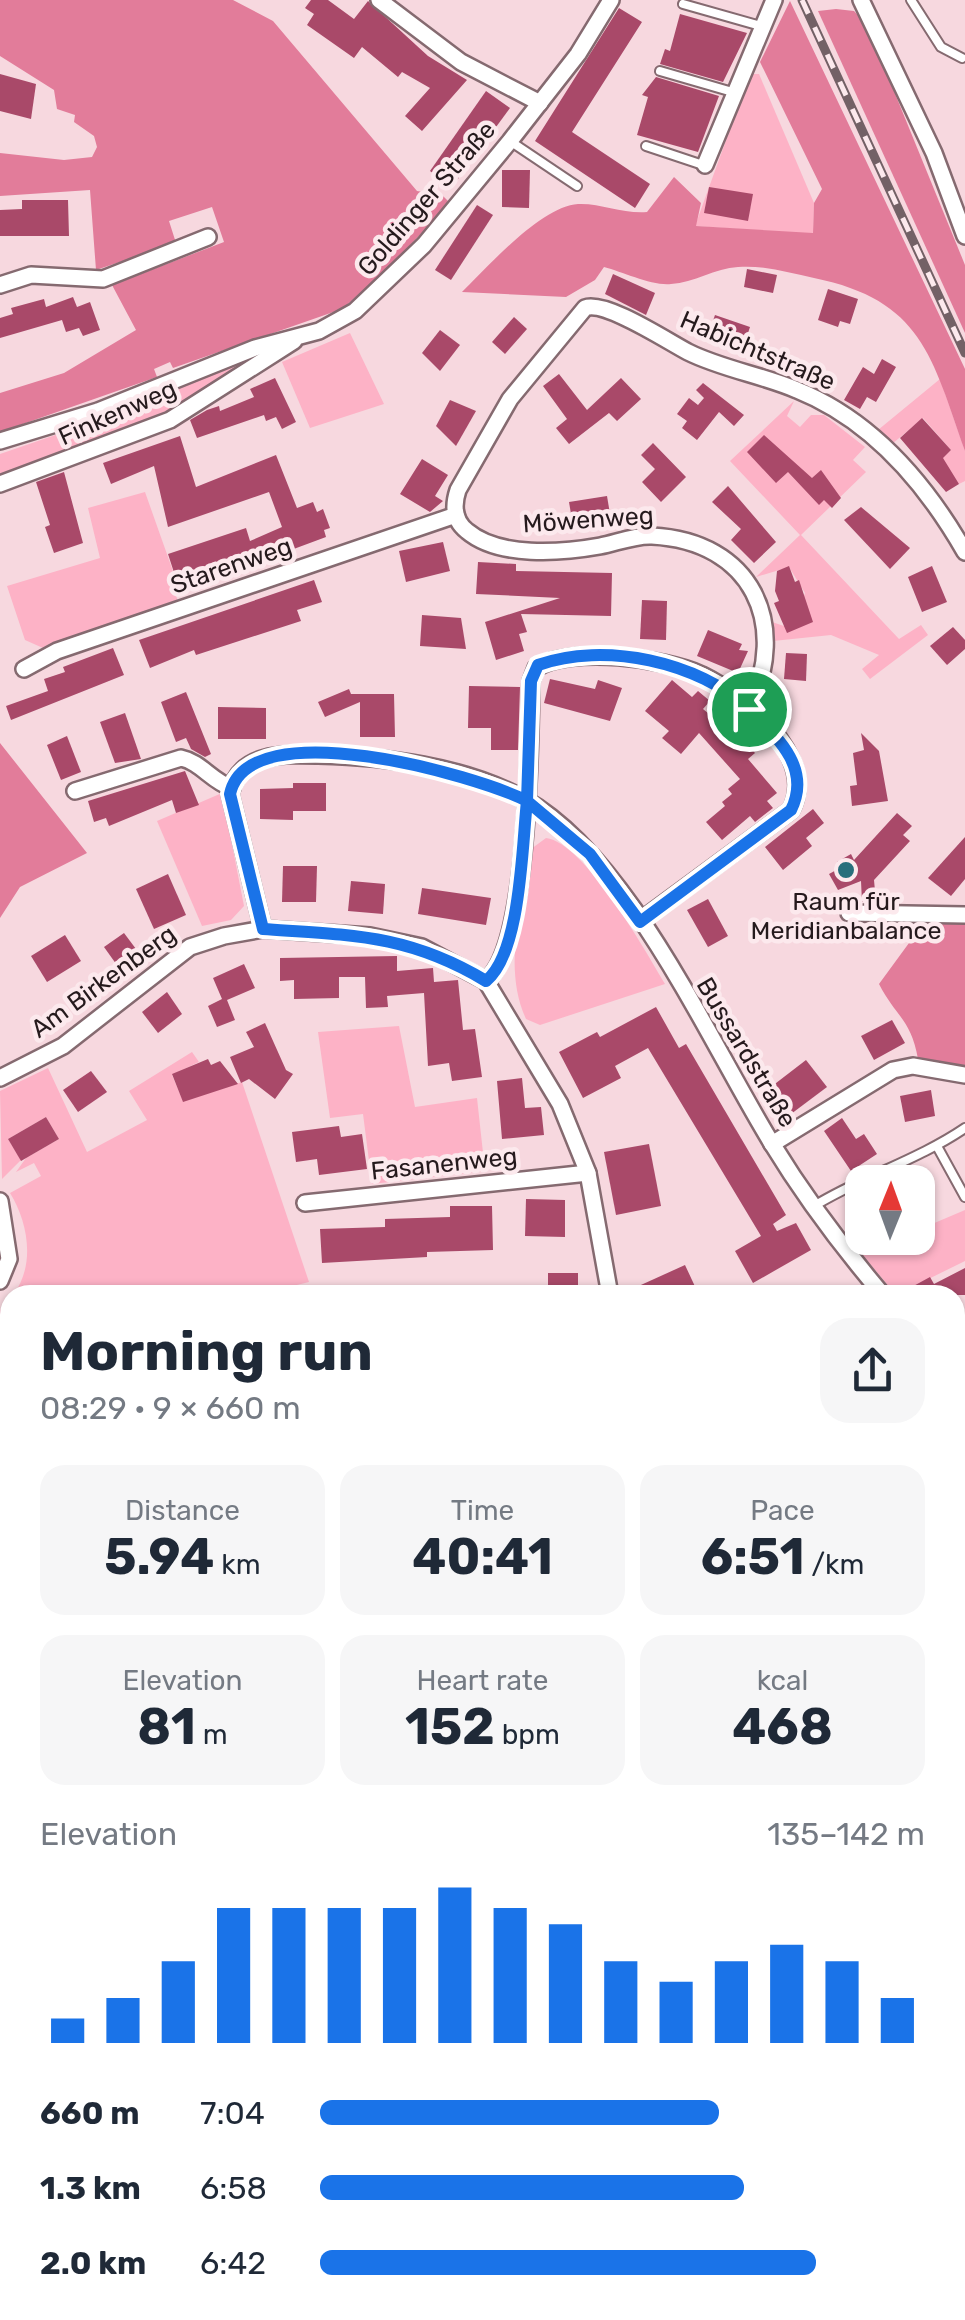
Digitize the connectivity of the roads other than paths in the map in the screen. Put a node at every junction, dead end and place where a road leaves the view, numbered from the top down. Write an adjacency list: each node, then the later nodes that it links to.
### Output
1 (379, 0): 11 (street)
2 (611, 0): 11 (street, Goldinger Straße)
3 (774, 0): 7 (street)
4 (861, 0): 16 (street)
5 (910, 0): 8 (lane)
6 (683, 4): 7 (lane)
7 (764, 27): 10 (street)
8 (962, 58)
9 (660, 71): 10 (lane)
10 (736, 93): 14 (street)
11 (540, 103): 12 (street, Goldinger Straße)
12 (510, 141): 15 (lane); 19 (street, Goldinger Straße)
13 (646, 146): 14 (lane)
14 (705, 165)
15 (577, 186)
16 (964, 229)
17 (208, 237): 18 (street)
18 (0, 285)
19 (297, 338): 20 (street, Goldinger Straße); 21 (street, Finkenweg)
20 (0, 440)
21 (0, 484)
22 (456, 515): 23 (street, Habichtstraße); 24 (street, Starenweg); 25 (street, Möwenweg)
23 (965, 552)
24 (24, 669)
25 (749, 709): 28 (street); 31 (street)
26 (232, 788): 27 (street); 28 (street, Bussardstraße); 32 (street)
27 (75, 791)
28 (527, 801): 31 (street, Bussardstraße); 33 (street)
29 (849, 913): 30 (street)
30 (965, 916)
31 (640, 922): 37 (street, Bussardstraße)
32 (263, 929): 33 (street, Am Birkenberg); 35 (street, Am Birkenberg)
33 (486, 981): 39 (street)
34 (965, 1075): 37 (street)
35 (0, 1078)
36 (965, 1128): 38 (lane)
37 (772, 1144): 43 (street, Bussardstraße)
38 (938, 1148): 40 (lane); 43 (lane)
39 (588, 1173): 42 (street, Fasanenweg); 45 (street)
40 (965, 1197)
41 (0, 1201): 44 (street)
42 (305, 1203)
43 (814, 1206): 46 (street, Bussardstraße)
44 (0, 1282)
45 (608, 1285)
46 (875, 1285)

